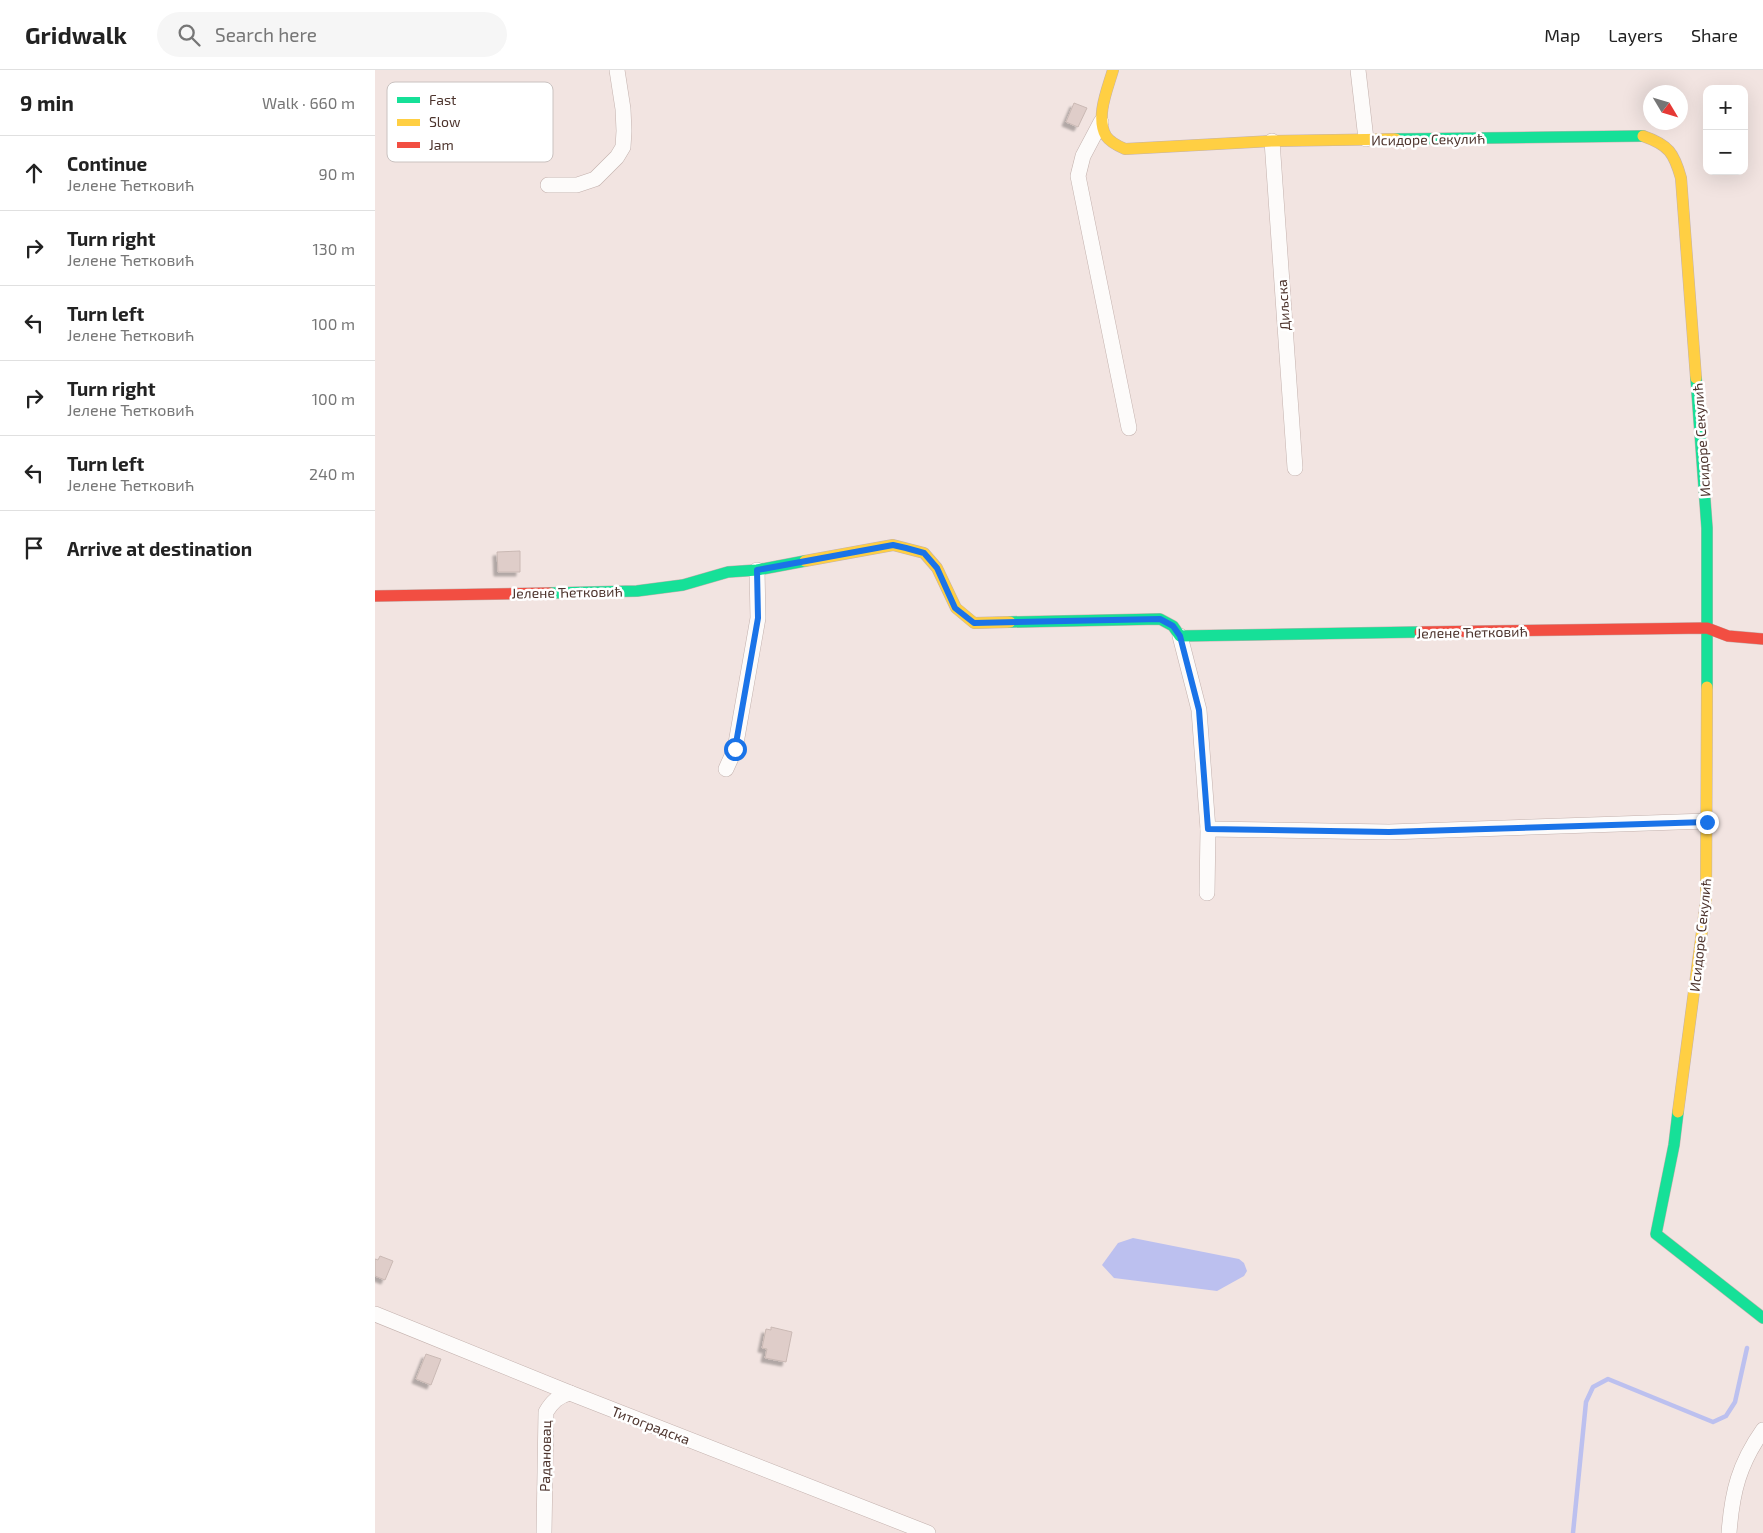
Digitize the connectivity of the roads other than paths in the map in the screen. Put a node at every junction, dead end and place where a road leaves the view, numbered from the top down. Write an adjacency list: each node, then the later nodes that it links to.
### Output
1 (617, 70): 7 (street)
2 (1113, 70): 4 (street)
3 (1358, 70): 5 (street)
4 (1101, 122): 6 (street, Исидоре Секулић); 8 (street)
5 (1366, 139): 6 (street, Исидоре Секулић); 12 (street, Исидоре Секулић)
6 (1272, 141): 9 (street, Диљска)
7 (548, 185)
8 (1129, 428)
9 (1295, 468)
10 (757, 570): 11 (street, Јелене Ћетковић); 13 (street, Јелене Ћетковић); 15 (street)
11 (375, 596)
12 (1707, 628): 13 (street, Јелене Ћетковић); 14 (street, Јелене Ћетковић); 16 (street, Исидоре Секулић)
13 (1180, 636): 17 (street)
14 (1763, 639)
15 (726, 769)
16 (1707, 822): 17 (street); 20 (street, Исидоре Секулић)
17 (1208, 829): 18 (street)
18 (1207, 893)
19 (375, 1314): 21 (street, Титоградска)
20 (1763, 1318)
21 (570, 1393): 23 (street, Радановац); 24 (street, Титоградска)
22 (1763, 1430): 25 (street)
23 (544, 1533)
24 (928, 1533)
25 (1729, 1533)

